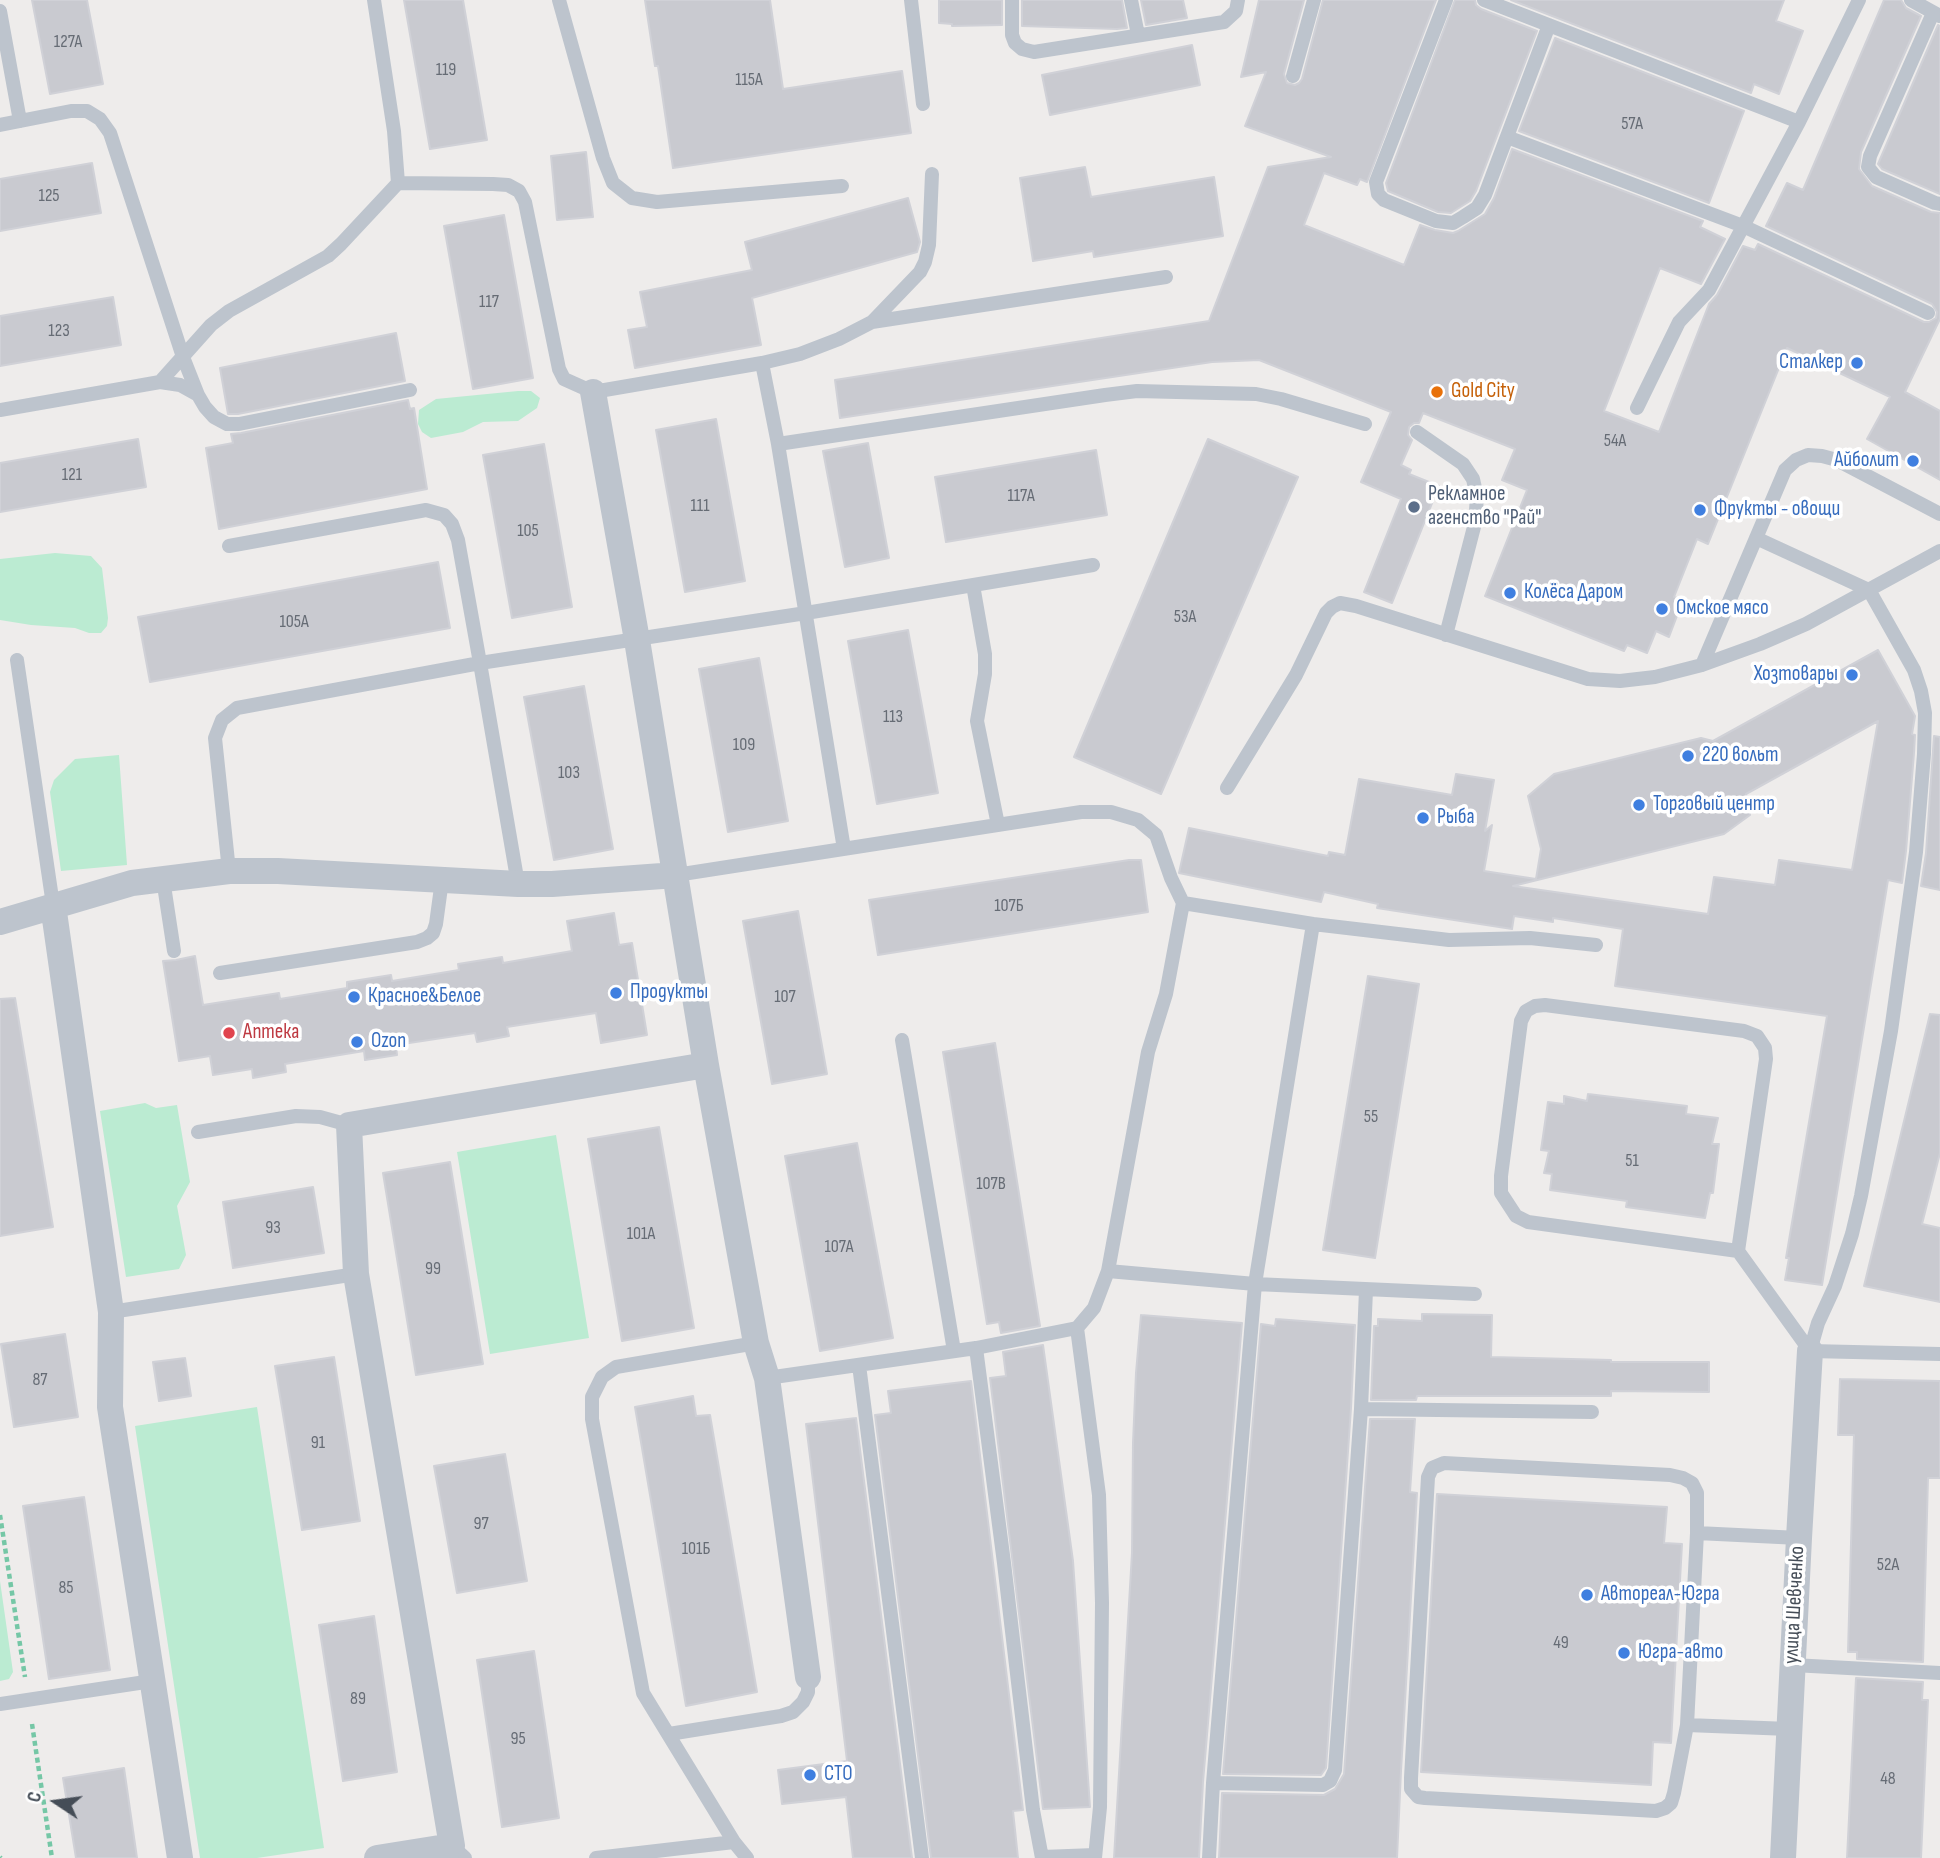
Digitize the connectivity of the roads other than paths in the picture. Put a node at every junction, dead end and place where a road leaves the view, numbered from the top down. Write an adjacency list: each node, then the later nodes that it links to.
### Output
1 (374, 0): 23 (lane)
2 (559, 0): 24 (lane)
3 (911, 0): 17 (lane)
4 (1012, 0): 15 (lane)
5 (1131, 0): 15 (lane)
6 (1238, 0): 15 (lane)
7 (1314, 0): 16 (lane)
8 (1446, 0): 21 (lane)
9 (1484, 0): 14 (lane)
10 (1911, 0): 13 (lane)
11 (1854, 2): 19 (lane)
12 (0, 11): 18 (lane)
13 (1937, 15): 25 (lane)
14 (1549, 25): 19 (lane); 21 (lane)
15 (1138, 35)
16 (1293, 76)
17 (923, 104)
18 (20, 121): 20 (lane); 30 (lane)
19 (1799, 122): 26 (lane)
20 (0, 125)
21 (1507, 137): 26 (lane)
22 (932, 174): 29 (lane)
23 (398, 183): 30 (lane); 34 (lane)
24 (842, 186)
25 (1940, 204)
26 (1743, 226): 28 (lane); 36 (lane)
27 (1166, 277): 29 (lane)
28 (1928, 313)
29 (872, 322): 31 (lane)
30 (183, 357): 32 (lane); 35 (lane)
31 (762, 363): 34 (lane); 40 (lane)
32 (160, 382): 35 (lane); 37 (lane)
33 (410, 390): 35 (lane)
34 (593, 392): 50 (street)
35 (198, 395)
36 (1637, 408)
37 (0, 410)
38 (1365, 424): 40 (lane)
39 (1417, 432): 49 (lane)
40 (778, 444): 48 (lane)
41 (1940, 514): 42 (lane)
42 (1756, 538): 47 (lane); 53 (lane)
43 (229, 546): 52 (lane)
44 (1940, 551): 47 (lane)
45 (1093, 565): 46 (lane)
46 (973, 585): 48 (lane); 55 (lane)
47 (1869, 590): 53 (lane); 84 (lane)
48 (806, 613): 50 (lane); 56 (lane)
49 (1447, 635): 53 (lane); 54 (lane)
50 (637, 640): 52 (lane); 58 (street)
51 (17, 660): 63 (lane)
52 (480, 663): 57 (lane); 61 (lane)
53 (1702, 665)
54 (1227, 788)
55 (998, 825): 56 (lane); 62 (lane)
56 (844, 849): 58 (lane)
57 (229, 872): 59 (street); 60 (street)
58 (676, 875): 61 (street); 70 (street)
59 (163, 878): 63 (street); 67 (lane)
60 (442, 880): 61 (street); 68 (lane)
61 (518, 884)
62 (1183, 903): 65 (lane); 74 (lane)
63 (52, 905): 64 (street); 79 (street)
64 (0, 922)
65 (1313, 924): 66 (lane); 76 (lane)
66 (1596, 946)
67 (174, 951)
68 (220, 973)
69 (902, 1040): 83 (lane)
70 (705, 1065): 71 (street); 81 (street)
71 (349, 1125): 72 (lane); 75 (street)
72 (198, 1132)
73 (1738, 1251): 73 (lane); 84 (lane)
74 (1108, 1271): 76 (lane); 80 (lane)
75 (356, 1274): 79 (lane); 102 (street)
76 (1255, 1284): 77 (lane); 100 (lane)
77 (1366, 1290): 78 (lane); 88 (lane)
78 (1475, 1294)
79 (111, 1312): 95 (street)
80 (1077, 1328): 82 (lane); 103 (lane)
81 (755, 1343): 87 (street); 99 (lane)
82 (976, 1348): 83 (lane); 109 (lane)
83 (954, 1351): 86 (lane)
84 (1810, 1351): 85 (lane); 91 (street, улица Шевченко)
85 (1940, 1354)
86 (859, 1366): 87 (lane); 108 (lane)
87 (768, 1378): 94 (street)
88 (1360, 1409): 89 (lane); 100 (lane)
89 (1592, 1412)
90 (1697, 1533): 91 (lane); 97 (lane); 97 (lane)
91 (1799, 1538): 92 (street, улица Шевченко)
92 (1793, 1665): 93 (lane); 98 (street, улица Шевченко)
93 (1940, 1673)
94 (808, 1677): 99 (lane)
95 (152, 1681): 96 (lane); 104 (street)
96 (0, 1704)
97 (1687, 1725): 98 (lane)
98 (1790, 1729): 111 (street, улица Шевченко)
99 (669, 1734): 101 (lane)
100 (1213, 1783): 110 (lane)
101 (734, 1842): 106 (lane); 107 (lane)
102 (458, 1852): 105 (street)
103 (1095, 1856): 109 (lane)
104 (180, 1858)
105 (377, 1858)
106 (596, 1858)
107 (747, 1858)
108 (922, 1858)
109 (1042, 1858)
110 (1209, 1858)
111 (1783, 1858)

